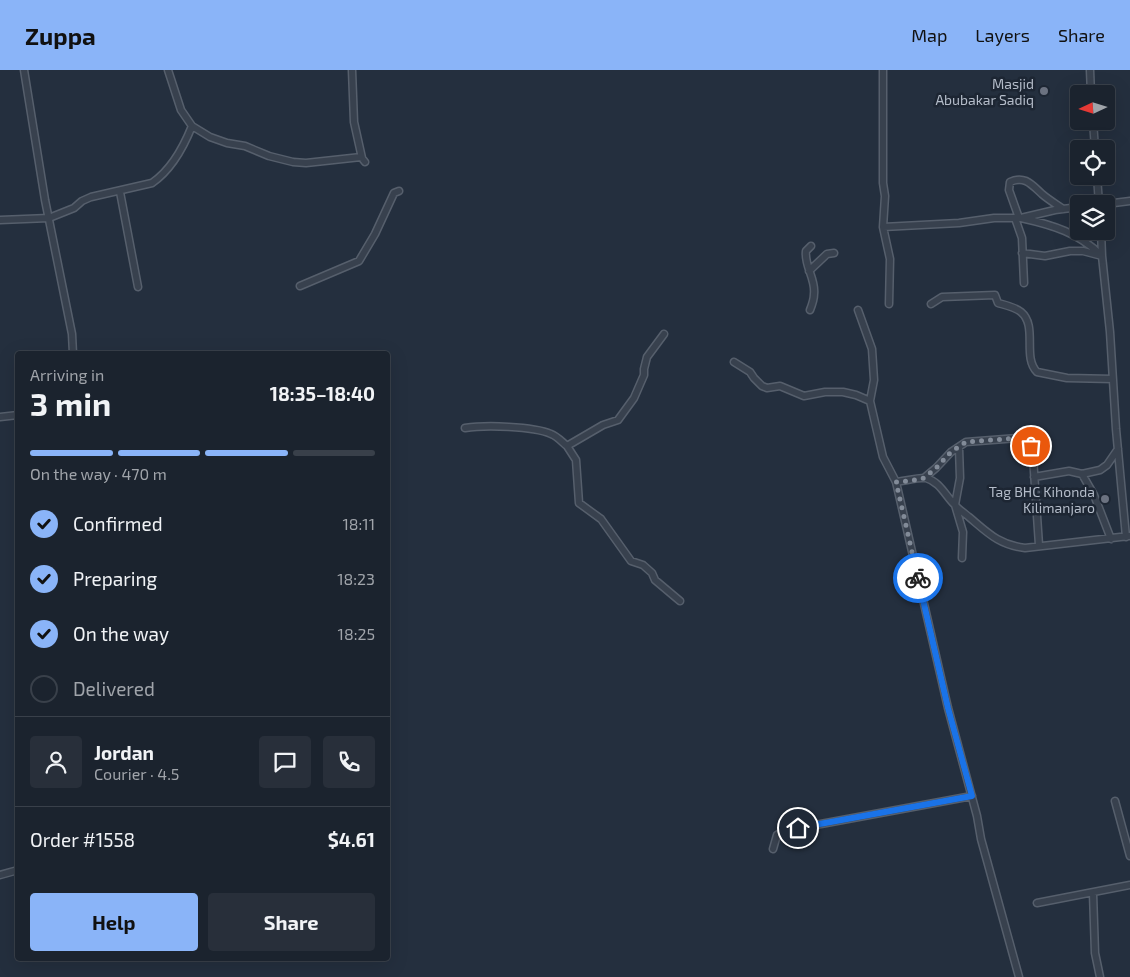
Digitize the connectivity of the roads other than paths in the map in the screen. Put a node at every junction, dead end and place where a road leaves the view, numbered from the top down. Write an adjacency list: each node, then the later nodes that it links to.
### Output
1 (24, 70): 14 (street)
2 (168, 70): 7 (street)
3 (352, 70): 7 (street)
4 (883, 70): 17 (street)
5 (1090, 70): 6 (street)
6 (1091, 85)
7 (192, 126): 9 (street)
8 (399, 191): 25 (street)
9 (120, 192): 14 (street); 26 (street)
10 (1130, 201): 11 (street)
11 (1115, 203)
12 (1070, 208): 13 (street)
13 (1063, 209): 15 (street); 15 (street)
14 (49, 218): 16 (street); 32 (street)
15 (1019, 218): 17 (street); 21 (street); 22 (street)
16 (0, 220)
17 (883, 227): 27 (street)
18 (1101, 240): 22 (street)
19 (812, 246): 23 (street)
20 (834, 253): 23 (street)
21 (1022, 254): 22 (street); 24 (street)
22 (1102, 256): 34 (street)
23 (809, 271): 29 (street)
24 (1024, 283)
25 (300, 286)
26 (138, 287)
27 (889, 304)
28 (931, 304): 34 (street)
29 (810, 310)
30 (858, 310): 35 (street)
31 (664, 334): 39 (street)
32 (73, 351)
33 (734, 362): 35 (street)
34 (1113, 379): 41 (street)
35 (870, 401): 45 (street)
36 (15, 415): 37 (street)
37 (0, 417)
38 (465, 428): 39 (street)
39 (567, 446): 51 (street)
40 (959, 448): 43 (street); 44 (street); 46 (street)
41 (1118, 449): 42 (street); 47 (street)
42 (1082, 474): 43 (street); 48 (street)
43 (1034, 477): 49 (street)
44 (924, 478): 45 (street); 46 (street)
45 (896, 482): 52 (street)
46 (955, 506): 49 (street); 50 (street)
47 (1128, 537): 48 (street)
48 (1111, 539): 49 (street)
49 (1039, 545)
50 (962, 558)
51 (680, 600)
52 (972, 796): 54 (street); 61 (street)
53 (1115, 801): 55 (street)
54 (773, 849)
55 (1130, 856)
56 (15, 871): 57 (street)
57 (0, 875)
58 (1130, 885): 59 (street)
59 (1093, 893): 60 (street); 62 (street)
60 (1036, 903)
61 (1019, 977)
62 (1100, 977)

